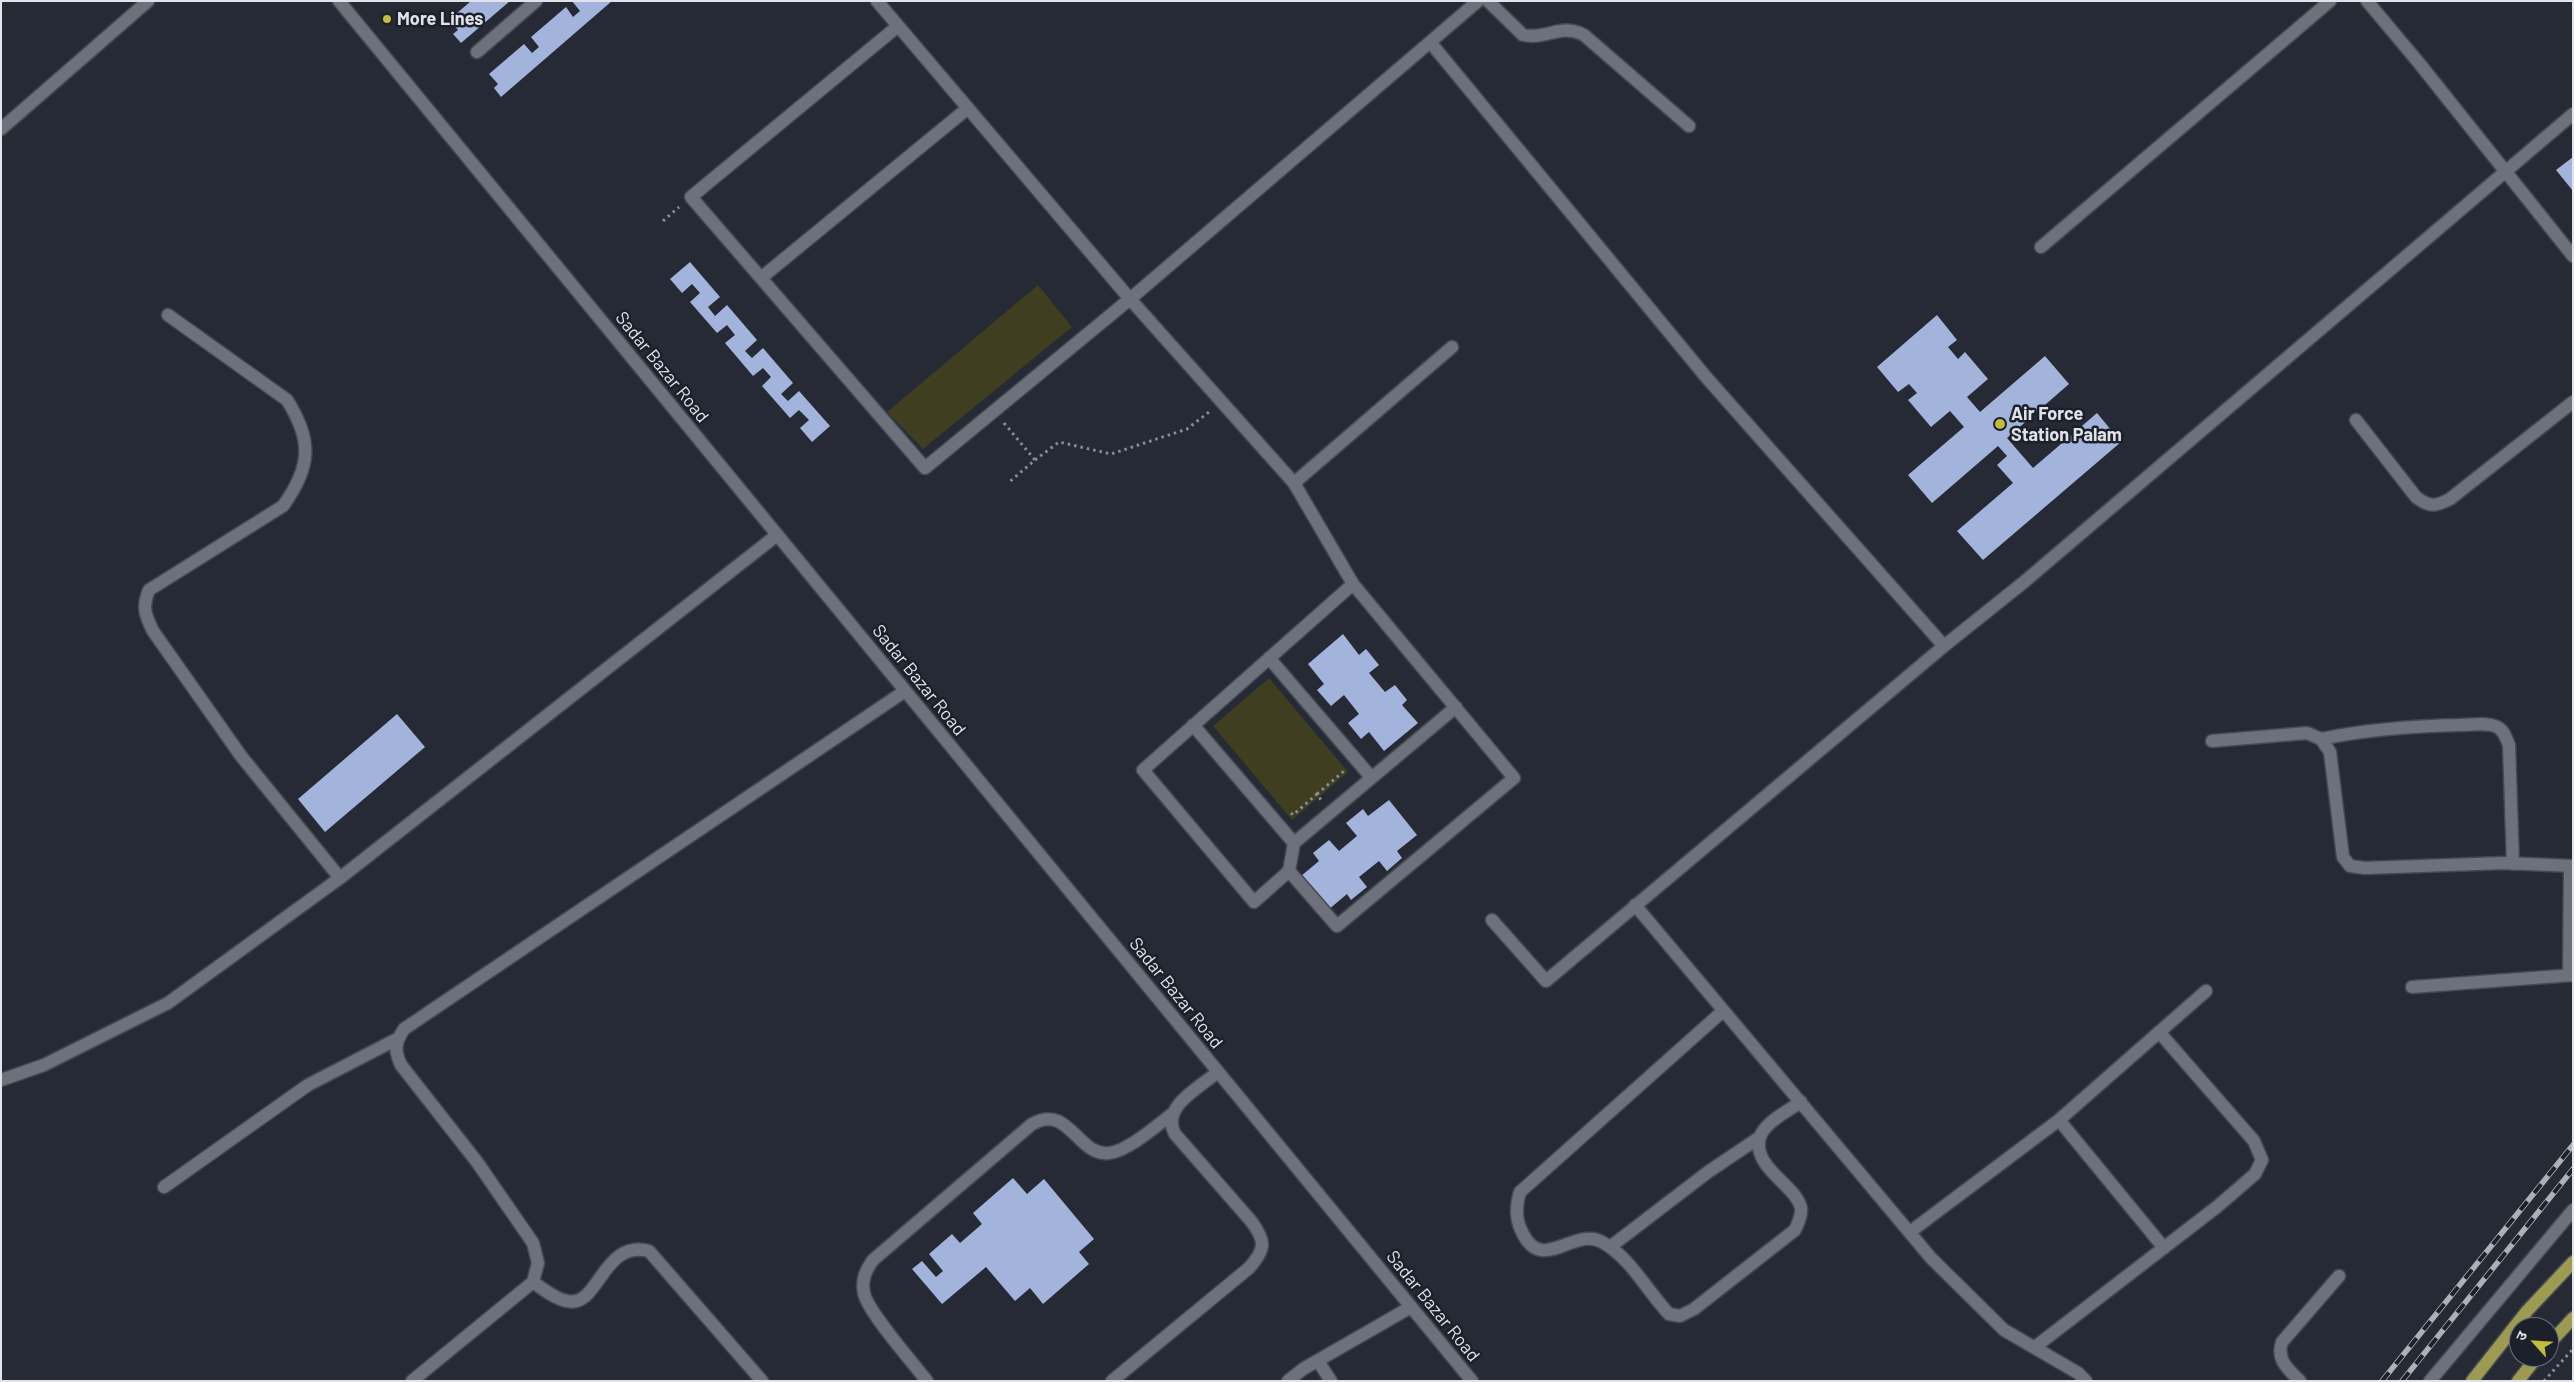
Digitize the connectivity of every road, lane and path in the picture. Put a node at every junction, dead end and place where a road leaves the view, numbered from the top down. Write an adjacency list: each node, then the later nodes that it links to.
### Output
1 (148, 1): 15 (street)
2 (339, 1): 32 (street, Sadar Bazar Road)
3 (536, 1): 11 (street)
4 (877, 1): 9 (street)
5 (1478, 1): 10 (street)
6 (1488, 1): 14 (street)
7 (2330, 1): 19 (street)
8 (2367, 1): 16 (street)
9 (898, 26): 12 (street); 17 (street)
10 (1430, 42): 22 (street); 34 (street)
11 (477, 52)
12 (968, 108): 21 (street); 22 (street)
13 (2573, 114): 16 (street)
14 (1689, 126)
15 (1, 129)
16 (2505, 172): 20 (street); 34 (street)
17 (691, 197): 18 (path); 21 (street)
18 (663, 221)
19 (2041, 247)
20 (2573, 256)
21 (761, 278): 27 (street)
22 (1130, 299): 25 (street); 27 (street)
23 (168, 315): 50 (street)
24 (1452, 348): 31 (street)
25 (1220, 402): 29 (path); 31 (street)
26 (2573, 402): 28 (street)
27 (994, 412): 29 (path)
28 (2356, 420)
29 (1035, 460): 30 (path)
30 (1008, 483)
31 (1294, 483): 33 (street)
32 (777, 535): 36 (street, Sadar Bazar Road); 50 (street)
33 (1353, 584): 35 (street); 37 (street)
34 (1944, 646): 51 (street)
35 (1269, 658): 38 (street); 42 (street)
36 (905, 691): 58 (street); 59 (street, Sadar Bazar Road)
37 (1456, 707): 42 (street); 49 (street)
38 (1193, 725): 46 (street); 49 (street)
39 (2321, 739): 40 (street); 47 (street); 47 (street)
40 (2212, 741)
41 (1337, 764): 43 (path)
42 (1371, 777): 45 (street)
43 (1317, 794): 44 (path); 45 (path)
44 (1286, 807)
45 (1331, 812): 46 (street)
46 (1294, 843): 49 (street)
47 (2513, 864): 48 (street)
48 (2572, 866): 53 (street)
49 (1289, 871)
50 (340, 878): 60 (street)
51 (1635, 905): 52 (street); 56 (street)
52 (1492, 920)
53 (2571, 975): 54 (street)
54 (2412, 987)
55 (2206, 991): 57 (street)
56 (1723, 1011): 61 (street); 68 (street)
57 (2159, 1032): 63 (street); 69 (street)
58 (397, 1039): 65 (street); 72 (street)
59 (1218, 1072): 62 (street); 73 (street, Sadar Bazar Road)
60 (1, 1080)
61 (1801, 1102): 64 (street); 67 (street)
62 (1172, 1114): 82 (street); 83 (street)
63 (2059, 1120): 67 (street); 69 (street)
64 (1760, 1137): 68 (street); 68 (street)
65 (164, 1187)
66 (2573, 1210): 89 (street)
67 (1910, 1232): 76 (street)
68 (1610, 1247)
69 (2164, 1248): 76 (street)
70 (2573, 1262): 90 (main road)
71 (2339, 1276): 88 (street)
72 (533, 1282): 80 (street); 81 (street)
73 (1411, 1307): 78 (street); 86 (street, Sadar Bazar Road)
74 (2573, 1318): 75 (main road)
75 (2559, 1333)
76 (2036, 1347): 87 (street)
77 (2573, 1349): 92 (path)
78 (1318, 1361): 84 (street); 85 (street)
79 (2529, 1367): 91 (main road)
80 (412, 1381)
81 (762, 1381)
82 (927, 1381)
83 (1112, 1381)
84 (1288, 1381)
85 (1331, 1381)
86 (1472, 1381)
87 (2086, 1381)
88 (2300, 1381)
89 (2430, 1381)
90 (2472, 1381)
91 (2518, 1381)
92 (2544, 1381)

